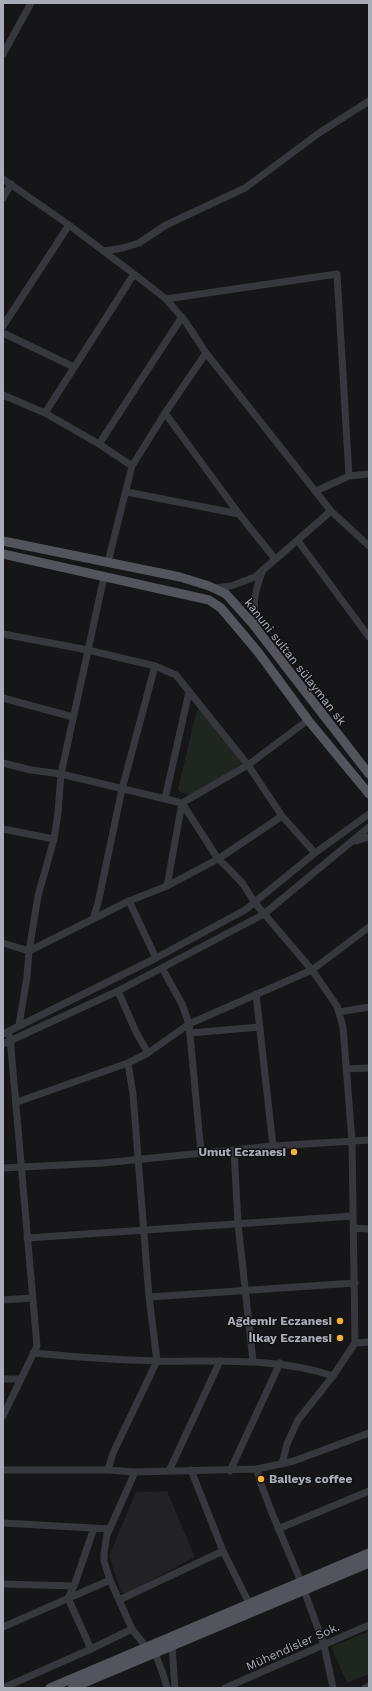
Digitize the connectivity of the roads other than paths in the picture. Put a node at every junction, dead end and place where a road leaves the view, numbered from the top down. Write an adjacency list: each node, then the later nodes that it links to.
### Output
1 (29, 4): 2 (street)
2 (3, 54)
3 (369, 101): 8 (street)
4 (3, 178): 5 (street)
5 (11, 184): 6 (street); 7 (street)
6 (3, 198)
7 (69, 225): 8 (street); 12 (street)
8 (104, 251): 9 (street)
9 (134, 274): 10 (street); 15 (street)
10 (166, 299): 11 (street); 22 (street)
11 (182, 317): 14 (street); 19 (street)
12 (3, 326)
13 (3, 333): 15 (street)
14 (206, 352): 18 (street); 23 (street)
15 (74, 367): 17 (street)
16 (3, 396): 17 (street)
17 (45, 413): 19 (street)
18 (165, 413): 20 (street); 26 (street)
19 (99, 444): 20 (street)
20 (132, 466): 24 (street)
21 (369, 474): 22 (street)
22 (349, 476): 23 (street)
23 (316, 491): 25 (street)
24 (127, 492): 26 (street); 32 (street)
25 (331, 511): 28 (street); 29 (street)
26 (239, 514): 31 (street)
27 (3, 541): 32 (main road, kanuni sultan sülayman sk)
28 (298, 541): 31 (street); 38 (street)
29 (369, 546)
30 (3, 554): 34 (main road)
31 (276, 559): 33 (street)
32 (108, 562): 35 (main road, kanuni sultan sülayman sk)
33 (263, 570): 35 (street); 36 (street)
34 (104, 577): 39 (street); 44 (main road)
35 (216, 588): 36 (main road, kanuni sultan sülayman sk)
36 (258, 630): 48 (main road, kanuni sultan sülayman sk)
37 (3, 634): 39 (street)
38 (369, 637)
39 (88, 650): 40 (street); 43 (street)
40 (155, 666): 41 (street); 49 (street)
41 (190, 692): 46 (street); 51 (street)
42 (3, 698): 43 (street)
43 (74, 716): 47 (street)
44 (308, 720): 46 (street); 50 (main road)
45 (3, 763): 47 (street)
46 (248, 765): 52 (street); 54 (street)
47 (61, 774): 49 (street); 58 (street)
48 (369, 774)
49 (122, 789): 51 (street); 66 (street)
50 (369, 794)
51 (165, 799): 52 (street)
52 (182, 803): 61 (street); 62 (street)
53 (369, 814): 60 (street)
54 (282, 816): 60 (street); 61 (street)
55 (369, 827): 59 (street)
56 (3, 829): 58 (street)
57 (369, 837): 59 (street)
58 (54, 839): 69 (street)
59 (343, 847): 65 (street)
60 (316, 853): 64 (street)
61 (218, 859): 62 (street); 64 (street)
62 (167, 886): 63 (street)
63 (128, 901): 66 (street); 70 (street)
64 (255, 903): 65 (street); 70 (street)
65 (264, 914): 71 (street); 72 (street)
66 (94, 919): 69 (street)
67 (369, 927): 72 (street)
68 (3, 943): 69 (street)
69 (29, 951): 78 (street)
70 (156, 958): 78 (street)
71 (162, 968): 73 (street); 77 (street)
72 (312, 970): 74 (street); 76 (street)
73 (118, 991): 82 (street); 84 (street)
74 (256, 994): 77 (street); 79 (street)
75 (369, 1007): 76 (street)
76 (339, 1012): 87 (street)
77 (189, 1024): 81 (street); 84 (street)
78 (20, 1025): 80 (street)
79 (260, 1027): 81 (street); 91 (street)
80 (6, 1032): 82 (street)
81 (190, 1033): 93 (street)
82 (10, 1040): 83 (street); 88 (street)
83 (3, 1044)
84 (148, 1053): 85 (street)
85 (128, 1063): 88 (street); 94 (street)
86 (369, 1068): 87 (street)
87 (346, 1069): 90 (street)
88 (17, 1102): 95 (street)
89 (369, 1140): 90 (street)
90 (352, 1141): 91 (street); 97 (street)
91 (273, 1146): 92 (street)
92 (234, 1150): 93 (street); 98 (street)
93 (201, 1153): 94 (street)
94 (137, 1159): 95 (street); 101 (street)
95 (22, 1166): 96 (street); 102 (street)
96 (3, 1168)
97 (352, 1216): 98 (street); 99 (street)
98 (238, 1224): 101 (street); 104 (street)
99 (353, 1228): 100 (street); 103 (street)
100 (369, 1229)
101 (143, 1230): 102 (street); 105 (street)
102 (28, 1238): 106 (street)
103 (355, 1283): 104 (street); 109 (street)
104 (244, 1290): 105 (street); 113 (street)
105 (149, 1297): 111 (street)
106 (32, 1298): 107 (street); 110 (street)
107 (3, 1300)
108 (369, 1342): 109 (street)
109 (355, 1343): 115 (street)
110 (33, 1353): 111 (street); 117 (street)
111 (157, 1361): 112 (street); 123 (street)
112 (220, 1361): 113 (street); 126 (street)
113 (254, 1361): 114 (street)
114 (280, 1363): 115 (street); 125 (street)
115 (332, 1376): 120 (street)
116 (3, 1379): 117 (street)
117 (21, 1379): 118 (street)
118 (3, 1416)
119 (369, 1433): 120 (street)
120 (282, 1464): 121 (street)
121 (257, 1469): 125 (street); 132 (street)
122 (3, 1470): 123 (street)
123 (108, 1470): 127 (street)
124 (191, 1470): 125 (street); 126 (street); 133 (street)
125 (230, 1470)
126 (169, 1471): 127 (street)
127 (135, 1472): 131 (street)
128 (369, 1491): 132 (street)
129 (3, 1523): 130 (street)
130 (94, 1528): 131 (street); 138 (street)
131 (110, 1529): 136 (street)
132 (278, 1529): 139 (street)
133 (223, 1551): 141 (street); 142 (street)
134 (369, 1553): 139 (main road)
135 (369, 1563): 139 (main road)
136 (110, 1580): 140 (street); 141 (street)
137 (3, 1584): 138 (street)
138 (74, 1586): 140 (street)
139 (302, 1586): 142 (main road); 146 (street); 147 (main road)
140 (68, 1598): 144 (street); 149 (street)
141 (119, 1600): 145 (street)
142 (249, 1603): 148 (main road)
143 (369, 1625): 146 (street, Mühendisler Sok.)
144 (3, 1627)
145 (132, 1629): 148 (street); 149 (street)
146 (324, 1645): 152 (street, Mühendisler Sok.); 160 (street)
147 (172, 1646): 150 (main road); 158 (street)
148 (146, 1647): 150 (street); 155 (main road)
149 (92, 1649): 154 (street)
150 (155, 1653): 151 (main road); 157 (street)
151 (92, 1684): 156 (main road)
152 (234, 1686): 159 (street, Mühendisler Sok.)
153 (369, 1686): 161 (street)
154 (3, 1688)
155 (50, 1688)
156 (72, 1688)
157 (166, 1688)
158 (175, 1688)
159 (225, 1688)
160 (333, 1688)
161 (365, 1688)

